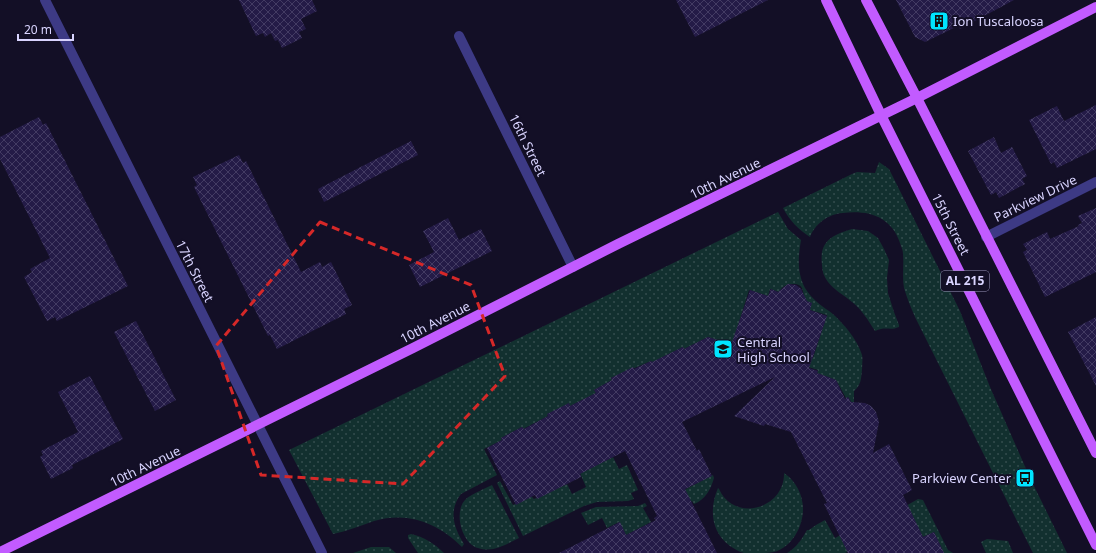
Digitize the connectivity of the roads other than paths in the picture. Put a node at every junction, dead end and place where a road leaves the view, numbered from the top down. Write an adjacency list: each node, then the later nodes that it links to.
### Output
1 (45, 0): 11 (street, 17th Street)
2 (826, 0): 7 (main road, 15th Street / AL 215)
3 (866, 0): 6 (main road, 15th Street / AL 215)
4 (1096, 7): 6 (main road, 10th Avenue)
5 (459, 36): 10 (street, 16th Street)
6 (917, 98): 7 (main road, 10th Avenue); 9 (main road, 15th Street / AL 215)
7 (881, 114): 10 (main road, 10th Avenue); 13 (main road, 15th Street / AL 215)
8 (1096, 182): 9 (street, Parkview Drive)
9 (986, 237): 12 (main road, 15th Street / AL 215)
10 (573, 267): 11 (main road, 10th Avenue)
11 (258, 424): 14 (main road, 10th Avenue); 15 (street, 17th Street)
12 (1096, 453)
13 (1096, 544)
14 (0, 552)
15 (322, 553)

